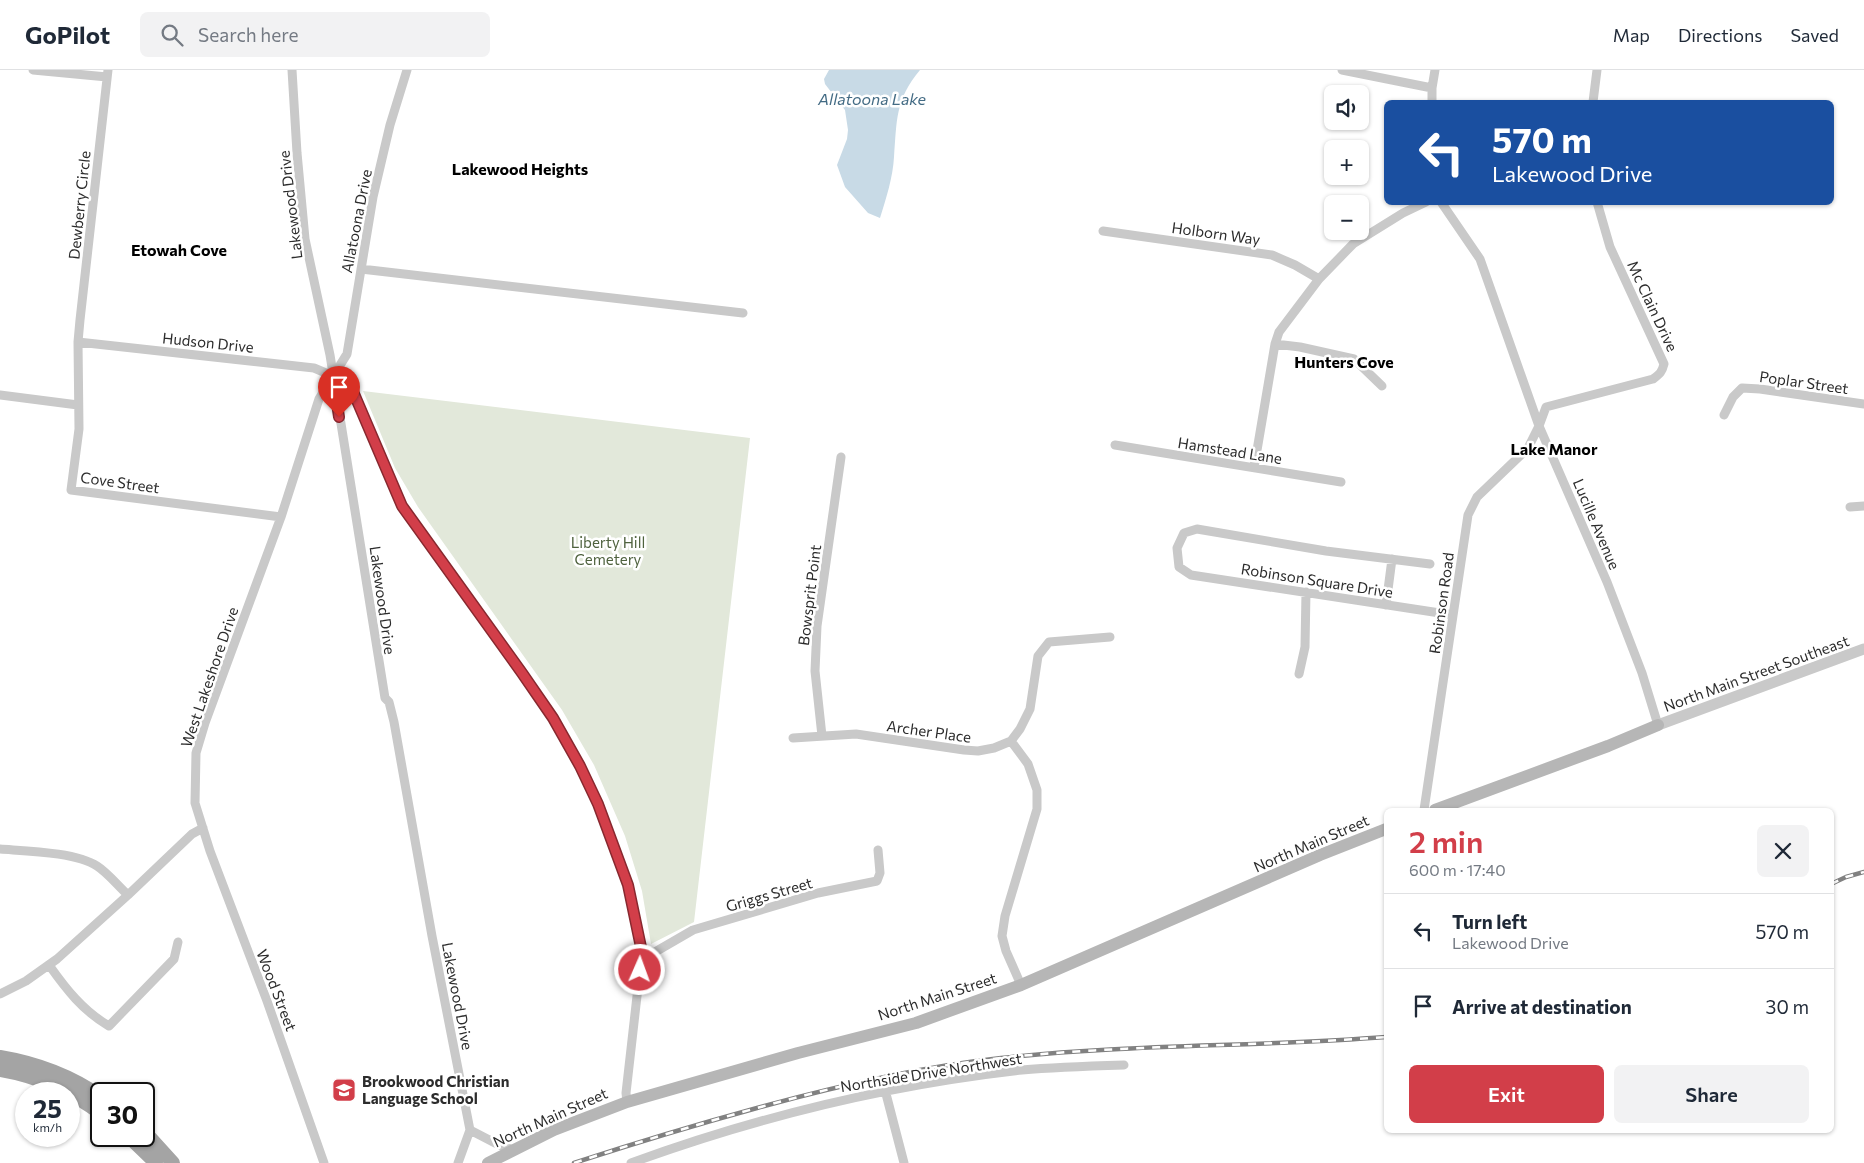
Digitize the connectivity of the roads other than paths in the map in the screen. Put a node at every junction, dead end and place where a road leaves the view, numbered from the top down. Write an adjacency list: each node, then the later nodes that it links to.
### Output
1 (33, 70): 7 (street)
2 (292, 70): 20 (street, Lakewood Drive)
3 (407, 70): 15 (street, Allatoona Drive)
4 (1342, 70): 8 (street)
5 (1435, 70): 8 (street)
6 (1597, 70): 10 (street)
7 (108, 73): 18 (street, Dewberry Circle)
8 (1432, 88): 9 (street)
9 (1432, 100)
10 (1593, 100)
11 (1420, 205): 16 (street)
12 (1443, 205): 26 (street, Lucille Avenue)
13 (1598, 205): 26 (street, Mc Clain Drive)
14 (1103, 231): 16 (street, Holborn Way)
15 (361, 269): 17 (street); 20 (street, Allatoona Drive)
16 (1319, 279): 19 (street)
17 (743, 313)
18 (78, 342): 20 (street, Hudson Drive); 24 (street, Cove Street)
19 (1276, 344): 21 (street); 29 (street)
20 (333, 376): 33 (street, West Lakeshore Drive); 54 (street, Hudson Drive); 65 (street, Lakewood Drive)
21 (1382, 386)
22 (0, 396): 24 (street)
23 (1864, 404): 25 (street, Poplar Street)
24 (78, 405): 33 (street, Cove Street)
25 (1724, 415)
26 (1539, 426): 38 (street, Robinson Road); 42 (street, Lucille Avenue)
27 (1115, 445): 29 (street, Hamstead Lane)
28 (841, 456): 43 (street, Bowsprit Point)
29 (1254, 468): 30 (street, Hamstead Lane)
30 (1341, 482)
31 (1864, 506): 32 (street)
32 (1850, 507)
33 (281, 517): 48 (street, West Lakeshore Drive)
34 (1392, 559): 35 (street); 36 (street, Robinson Square Drive); 37 (street)
35 (1430, 564)
36 (1306, 592): 37 (street, Robinson Square Drive); 41 (street)
37 (1386, 604): 38 (street, Robinson Square Drive)
38 (1453, 615): 46 (street, Robinson Road)
39 (1110, 637): 45 (street)
40 (1864, 650): 42 (street, North Main Street Southeast)
41 (1299, 674)
42 (1658, 725): 47 (main road)
43 (822, 736): 44 (street, Archer Place); 45 (street, Archer Place)
44 (793, 738)
45 (1011, 741): 56 (street)
46 (1424, 808)
47 (1440, 808)
48 (203, 828): 52 (street); 72 (street, Wood Street)
49 (1384, 830): 56 (main road, North Main Street)
50 (0, 848): 52 (street)
51 (878, 850): 54 (street, Griggs Street)
52 (128, 895): 55 (street)
53 (178, 942): 55 (street)
54 (642, 952): 63 (street, Hudson Drive)
55 (49, 965): 57 (street)
56 (1021, 985): 63 (main road, North Main Street)
57 (0, 994)
58 (0, 1057): 61 (main road)
59 (1124, 1065): 62 (street, Northside Drive Northwest)
60 (0, 1070): 64 (main road)
61 (90, 1090)
62 (885, 1090): 69 (street, Northside Drive Northwest); 75 (street)
63 (627, 1102): 68 (main road, North Main Street)
64 (90, 1106)
65 (470, 1130): 68 (street); 73 (street)
66 (155, 1143): 71 (main road)
67 (139, 1147): 70 (main road)
68 (513, 1150): 74 (main road, North Main Street)
69 (636, 1162)
70 (156, 1163)
71 (173, 1163)
72 (324, 1163)
73 (458, 1163)
74 (488, 1163)
75 (904, 1163)

